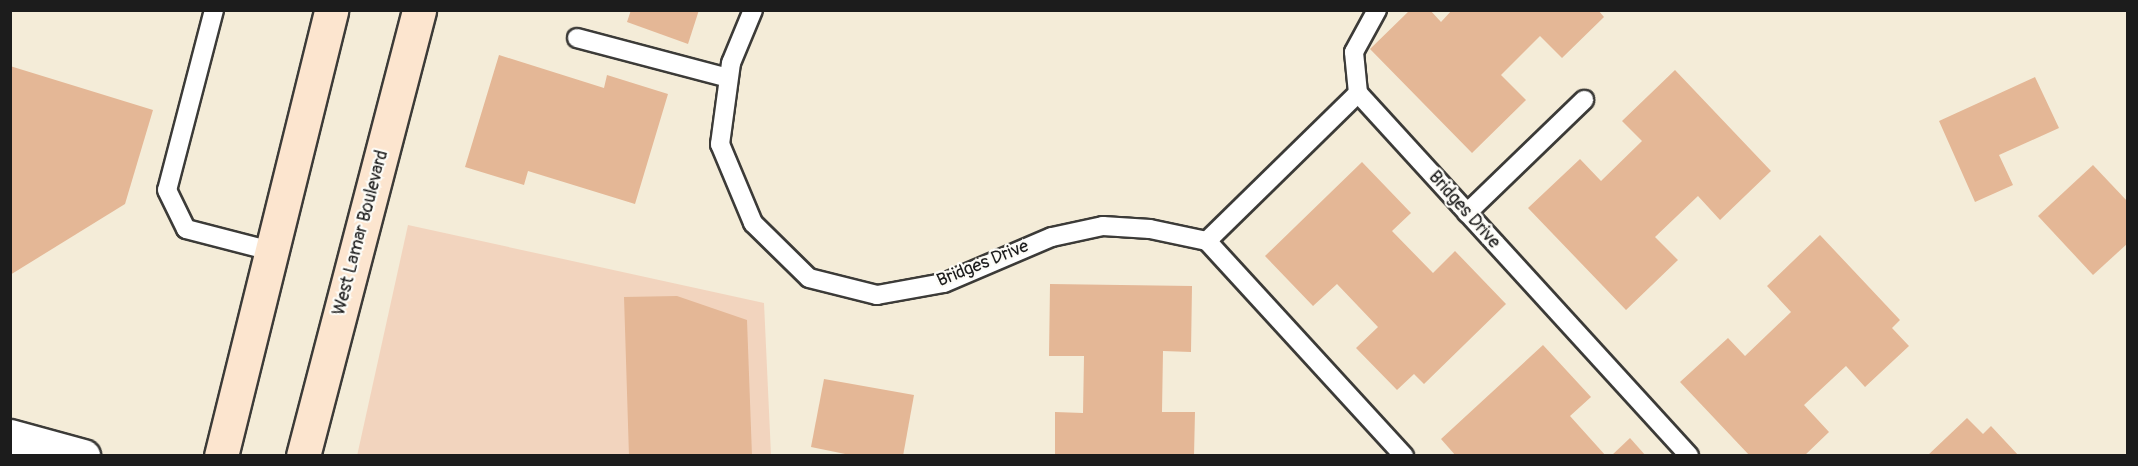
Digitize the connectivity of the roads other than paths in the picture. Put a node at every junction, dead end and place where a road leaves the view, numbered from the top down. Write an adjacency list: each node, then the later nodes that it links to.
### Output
1 (214, 10): 12 (lane)
2 (331, 10): 12 (main road)
3 (419, 10): 16 (main road, West Lamar Boulevard)
4 (753, 10): 7 (lane, Bridges Drive)
5 (1377, 10): 8 (lane)
6 (577, 38): 7 (lane)
7 (728, 78): 11 (lane, Bridges Drive)
8 (1358, 93): 10 (lane, Bridges Drive); 11 (lane)
9 (1584, 100): 10 (lane)
10 (1467, 213): 18 (lane, Bridges Drive)
11 (1207, 241): 17 (lane)
12 (272, 251): 15 (main road)
13 (10, 436): 14 (street)
14 (83, 456)
15 (221, 456)
16 (303, 456)
17 (1404, 456)
18 (1689, 456)

